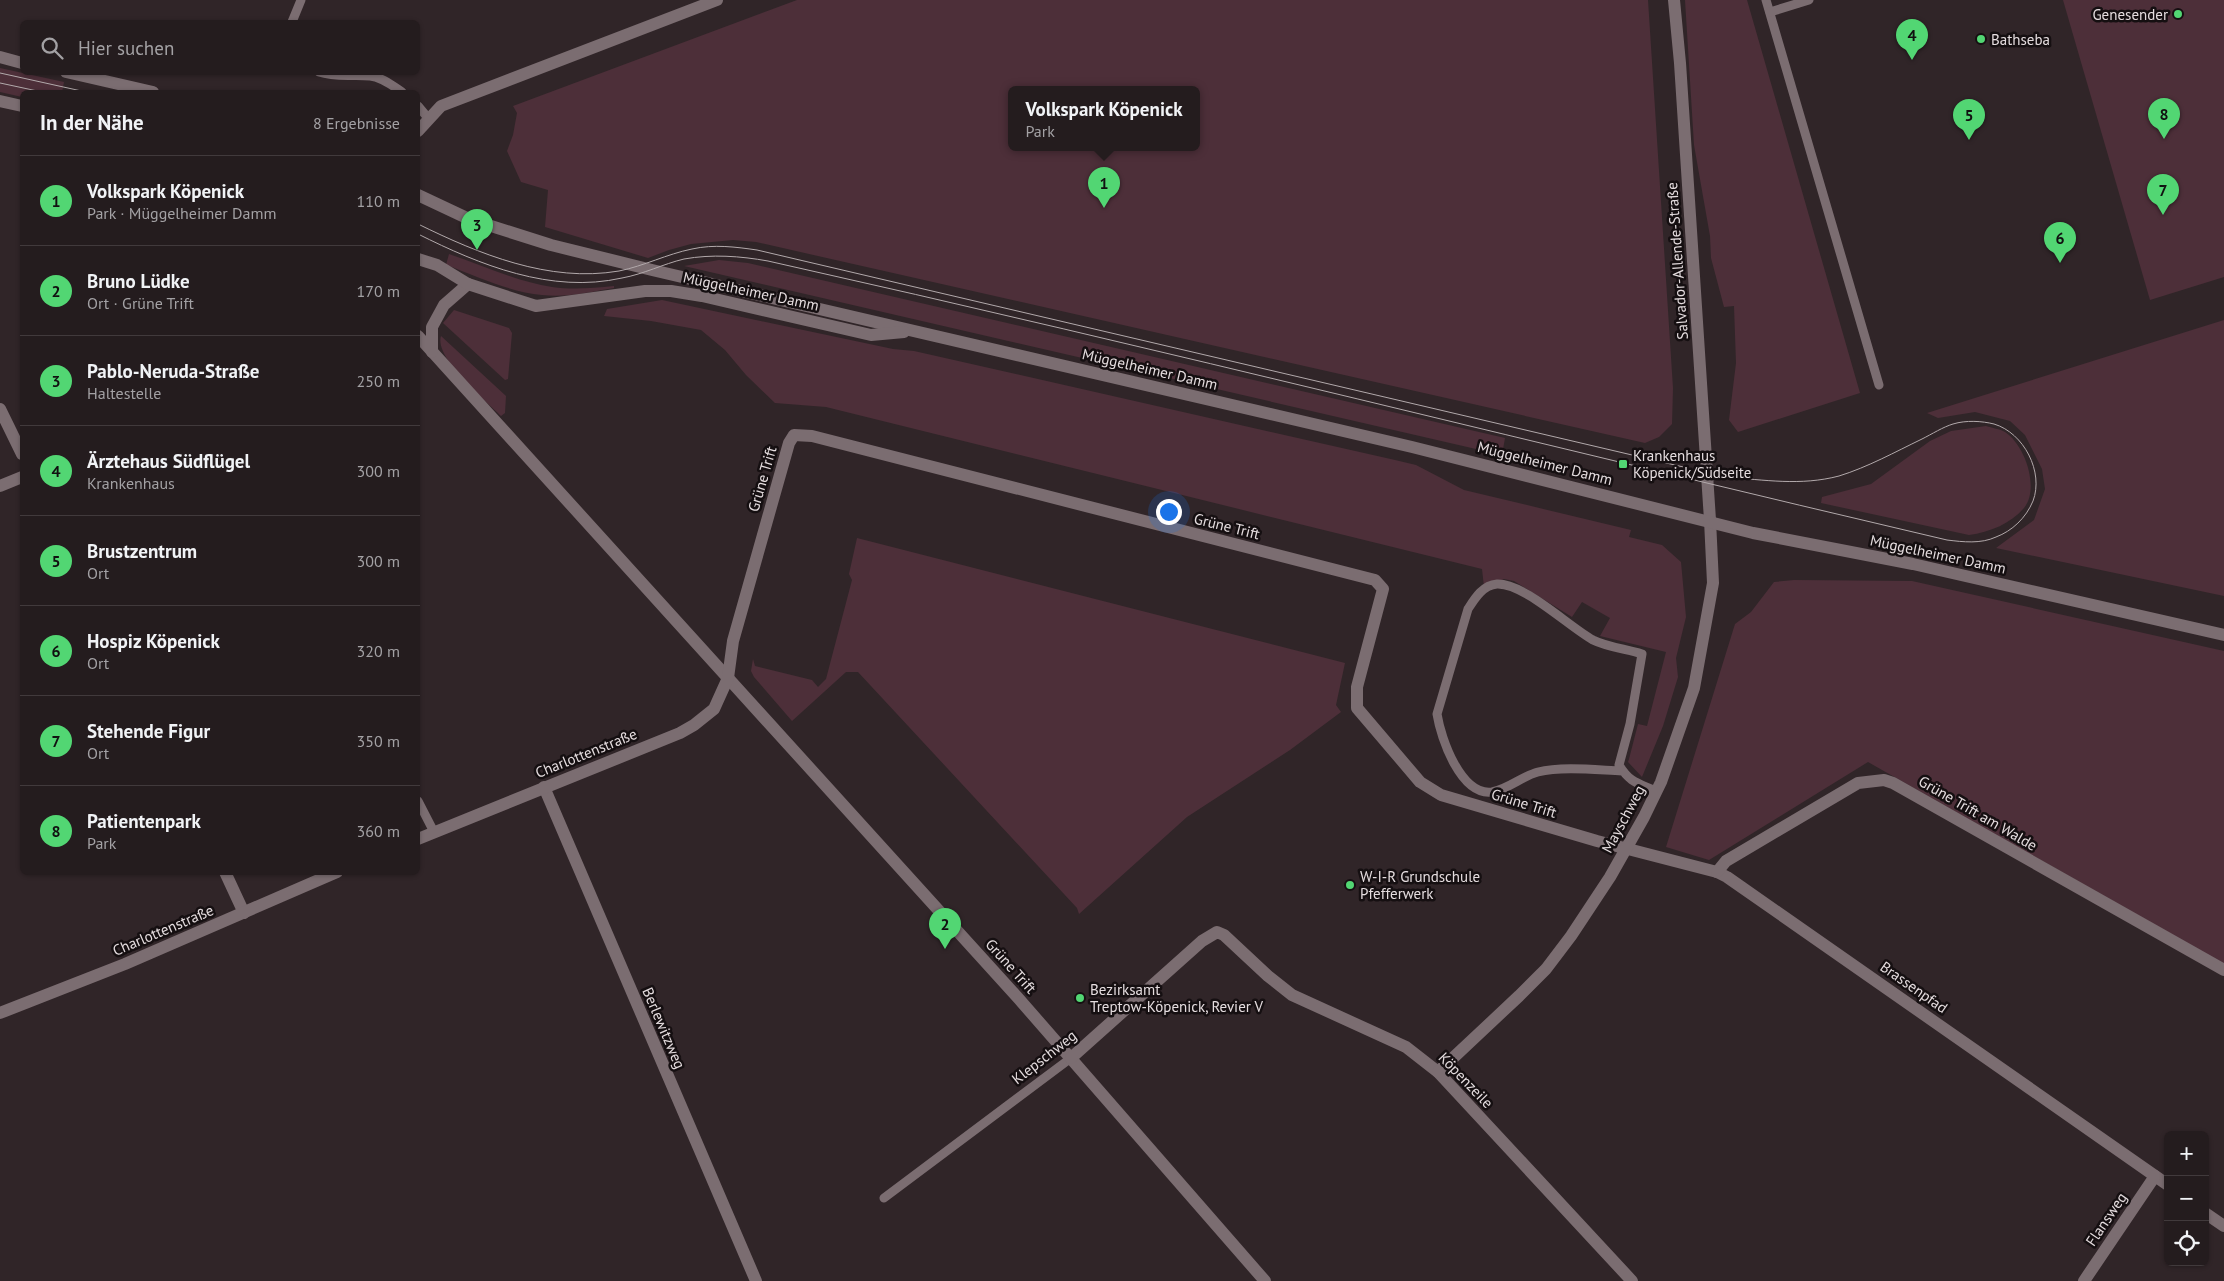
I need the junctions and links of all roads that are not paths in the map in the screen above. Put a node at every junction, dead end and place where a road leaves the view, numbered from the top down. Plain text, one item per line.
1 (301, 0) edge
2 (1674, 0) edge
3 (1766, 0) edge
4 (1809, 0) edge
5 (713, 1) edge
6 (1770, 12) junction
7 (293, 20) edge
8 (0, 57) edge
9 (20, 62) edge
10 (79, 75) edge
11 (326, 75) edge
12 (145, 90) edge
13 (400, 90) edge
14 (0, 101) edge
15 (20, 106) edge
16 (420, 108) edge
17 (428, 118) junction
18 (420, 128) edge
19 (420, 196) edge
20 (420, 260) edge
21 (468, 284) junction
22 (917, 331) junction
23 (420, 338) edge
24 (432, 352) junction
25 (1879, 385) dead end
26 (0, 409) edge
27 (20, 450) edge
28 (20, 478) edge
29 (0, 486) edge
30 (1710, 520) junction
31 (2224, 635) edge
32 (728, 678) junction
33 (1622, 771) junction
34 (544, 787) junction
35 (1656, 791) junction
36 (420, 805) edge
37 (434, 832) junction
38 (420, 838) edge
39 (1626, 849) junction
40 (1717, 872) junction
41 (226, 875) edge
42 (330, 875) edge
43 (244, 913) junction
44 (1217, 932) joint
45 (2224, 970) edge
46 (0, 1013) edge
47 (1071, 1058) junction
48 (1438, 1072) junction
49 (2155, 1176) junction
50 (2164, 1182) edge
51 (884, 1198) dead end
52 (2209, 1216) edge
53 (2224, 1226) edge
54 (756, 1281) edge
55 (1265, 1281) edge
56 (1632, 1281) edge
57 (2084, 1281) edge

1 - 7 lane
2 - 30 street, Salvador-Allende-Straße
3 - 6 lane
4 - 6 lane
5 - 17 street
6 - 25 lane
8 - 9 street
10 - 12 street
11 - 13 lane
14 - 15 street
16 - 17 lane
17 - 18 street
19 - 22 street, Müggelheimer Damm
20 - 21 street, Müggelheimer Damm
21 - 22 street, Müggelheimer Damm
21 - 24 street
22 - 30 street, Müggelheimer Damm
23 - 24 street, Grüne Trift
24 - 32 street, Grüne Trift
26 - 27 street
28 - 29 street
30 - 31 street, Müggelheimer Damm
30 - 35 street, Mayschweg
32 - 34 street, Charlottenstraße
32 - 39 street, Grüne Trift
32 - 47 street, Grüne Trift
33 - 33 lane
33 - 35 lane
34 - 37 street, Charlottenstraße
34 - 54 street, Berlewitzweg
35 - 39 street, Mayschweg
36 - 37 lane
37 - 38 street, Charlottenstraße
39 - 40 street, Brassenpfad
39 - 48 street, Mayschweg
40 - 45 street, Grüne Trift am Walde
40 - 49 street, Brassenpfad
41 - 43 street
42 - 43 street, Charlottenstraße
43 - 46 street, Charlottenstraße
44 - 47 street, Klepschweg
44 - 48 street, Köpenzeile
47 - 51 lane, Klepschweg
47 - 55 street, Grüne Trift
48 - 56 street, Köpenzeile
49 - 50 street, Brassenpfad
49 - 57 street, Flansweg
52 - 53 street

